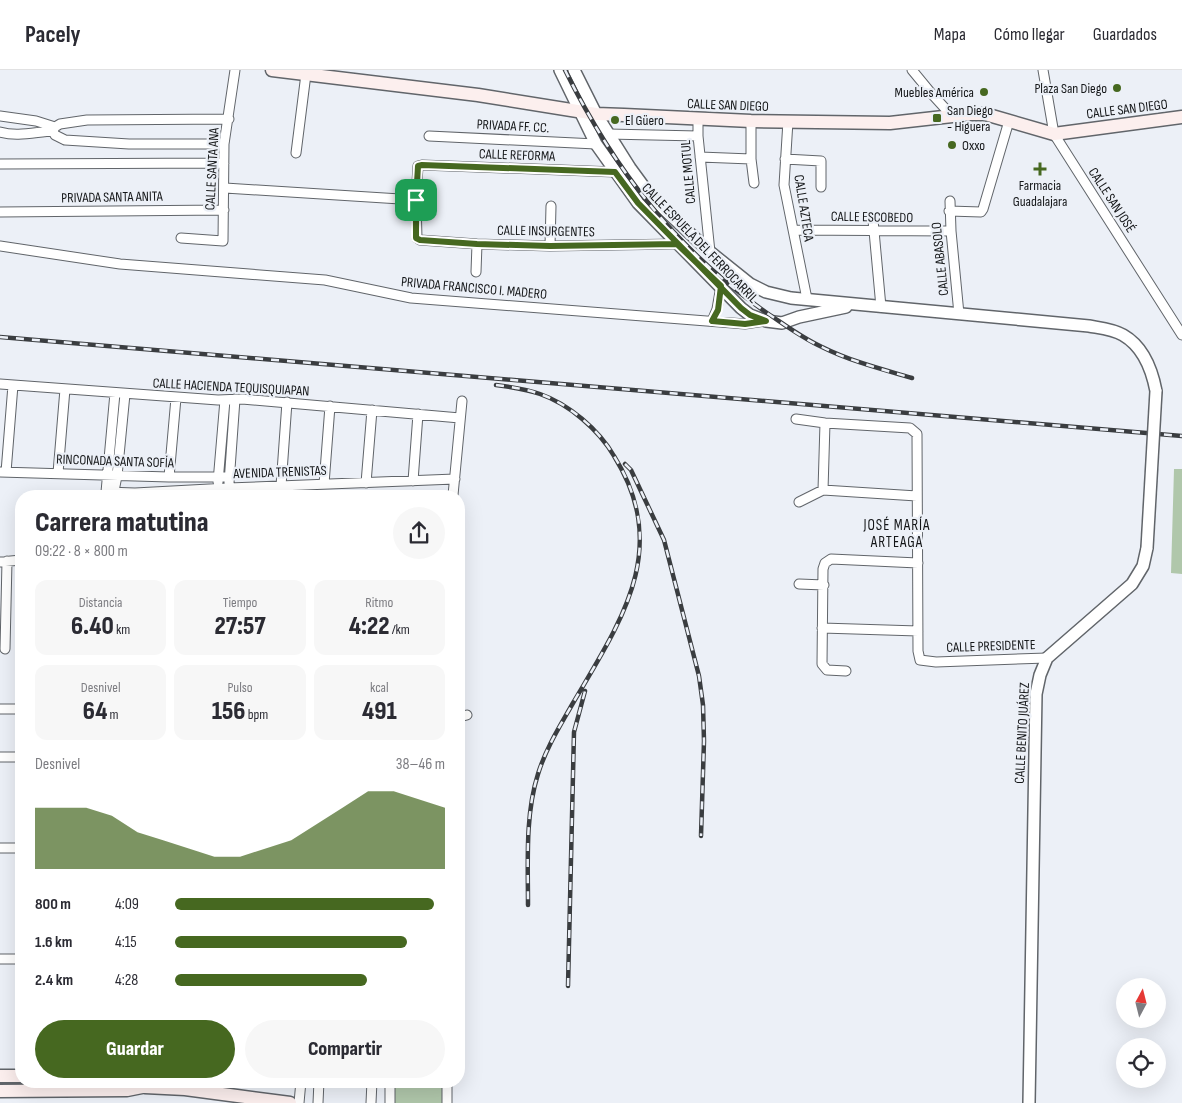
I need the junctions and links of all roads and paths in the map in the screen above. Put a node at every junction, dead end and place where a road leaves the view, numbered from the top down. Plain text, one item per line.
1 (235, 70) edge
2 (272, 70) edge
3 (560, 70) edge
4 (574, 70) edge
5 (912, 70) edge
6 (1043, 70) edge
7 (306, 74) junction
8 (579, 112) junction
9 (596, 114) junction
10 (0, 116) edge
11 (952, 116) junction
12 (1182, 117) edge
13 (229, 119) junction
14 (698, 119) junction
15 (751, 121) junction
16 (788, 121) junction
17 (1008, 121) junction
18 (54, 129) junction
19 (0, 132) edge
20 (608, 134) junction
21 (1054, 134) junction
22 (429, 136) dead end
23 (698, 136) junction
24 (224, 144) junction
25 (596, 144) junction
26 (296, 153) dead end
27 (700, 157) junction
28 (751, 159) junction
29 (785, 159) junction
30 (224, 163) junction
31 (0, 164) edge
32 (615, 172) junction
33 (754, 183) dead end
34 (821, 187) dead end
35 (224, 188) junction
36 (416, 200) junction
37 (550, 206) dead end
38 (224, 210) junction
39 (0, 212) edge
40 (873, 220) dead end
41 (793, 230) junction
42 (875, 231) junction
43 (951, 231) junction
44 (181, 238) dead end
45 (477, 244) junction
46 (677, 244) junction
47 (0, 246) edge
48 (550, 246) junction
49 (710, 252) junction
50 (476, 272) dead end
51 (721, 286) junction
52 (807, 300) junction
53 (856, 305) junction
54 (881, 307) junction
55 (959, 314) junction
56 (712, 321) junction
57 (766, 321) junction
58 (1089, 326) joint
59 (1182, 334) edge
60 (0, 384) edge
61 (12, 385) junction
62 (65, 389) junction
63 (115, 394) junction
64 (125, 394) junction
65 (176, 398) junction
66 (235, 399) junction
67 (225, 400) junction
68 (462, 401) dead end
69 (287, 402) junction
70 (330, 406) junction
71 (372, 410) junction
72 (418, 414) junction
73 (460, 418) junction
74 (796, 419) dead end
75 (825, 423) junction
76 (3, 472) edge
77 (58, 473) junction
78 (112, 476) junction
79 (169, 477) junction
80 (218, 477) junction
81 (229, 477) junction
82 (455, 479) junction
83 (413, 481) junction
84 (366, 483) junction
85 (324, 484) junction
86 (281, 486) junction
87 (217, 488) junction
88 (228, 488) junction
89 (110, 490) edge
90 (184, 490) edge
91 (241, 490) edge
92 (263, 490) edge
93 (454, 490) edge
94 (823, 490) junction
95 (917, 496) junction
96 (799, 502) dead end
97 (3, 562) edge
98 (918, 563) junction
99 (799, 584) dead end
100 (824, 585) junction
101 (822, 628) junction
102 (918, 631) junction
103 (5, 649) dead end
104 (1047, 658) junction
105 (846, 671) dead end
106 (0, 709) edge
107 (15, 709) edge
108 (0, 757) edge
109 (15, 757) edge
110 (0, 848) edge
111 (15, 848) edge
112 (0, 959) edge
113 (15, 959) edge
114 (0, 1076) edge
115 (15, 1076) edge
116 (61, 1088) edge
117 (124, 1088) edge
118 (138, 1088) edge
119 (211, 1088) edge
120 (301, 1088) edge
121 (319, 1088) edge
122 (372, 1088) edge
123 (390, 1088) edge
124 (447, 1088) edge
125 (0, 1091) edge
126 (290, 1103) edge
127 (299, 1103) edge
128 (318, 1103) edge
129 (371, 1103) edge
130 (390, 1103) edge
131 (447, 1103) edge
132 (1030, 1103) edge

1 - 13 street, CALLE SANTA ANA
2 - 7 main road, CALLE SAN DIEGO
3 - 8 street, CALLE ESPUELA DEL FERROCARRIL
4 - 9 street, CALLE ESPUELA DEL FERROCARRIL
5 - 11 street
6 - 21 street, CALLE SAN JOSÉ
7 - 8 main road, CALLE SAN DIEGO
7 - 26 street
8 - 9 main road, CALLE SAN DIEGO
8 - 25 street, CALLE ESPUELA DEL FERROCARRIL
9 - 14 main road, CALLE SAN DIEGO
9 - 20 street, CALLE ESPUELA DEL FERROCARRIL
10 - 18 street
11 - 16 main road, CALLE SAN DIEGO
11 - 17 main road, CALLE SAN DIEGO
12 - 21 main road, CALLE SAN DIEGO
13 - 18 street
13 - 24 street, CALLE SANTA ANA
14 - 15 main road, CALLE SAN DIEGO
14 - 23 street, CALLE MOTUL
15 - 16 main road, CALLE SAN DIEGO
15 - 28 street
16 - 29 street, CALLE AZTECA
17 - 21 main road, CALLE SAN DIEGO
17 - 43 street, CALLE ABASOLO
18 - 19 street
18 - 24 street
20 - 23 street
20 - 49 street, CALLE ESPUELA DEL FERROCARRIL
21 - 59 street, CALLE SAN JOSÉ
22 - 25 street, PRIVADA FF. CC.
23 - 27 street, CALLE MOTUL
24 - 30 street, CALLE SANTA ANA
25 - 32 street, CALLE ESPUELA DEL FERROCARRIL
27 - 28 street
27 - 49 street, CALLE MOTUL
28 - 33 street
29 - 34 street
29 - 41 street, CALLE AZTECA
30 - 31 street
30 - 35 street, CALLE SANTA ANA
32 - 36 street, CALLE REFORMA
32 - 46 street, CALLE ESPUELA DEL FERROCARRIL
35 - 36 street
35 - 38 street, CALLE SANTA ANA
36 - 45 street, CALLE INSURGENTES
37 - 48 street
38 - 39 street, PRIVADA SANTA ANITA
38 - 44 street, CALLE SANTA ANA
40 - 42 street
41 - 42 street, CALLE ESCOBEDO
41 - 52 street, CALLE AZTECA
42 - 43 street, CALLE ESCOBEDO
42 - 54 street
43 - 55 street, CALLE ABASOLO
45 - 48 street, CALLE INSURGENTES
45 - 50 street, PRIVADA FRANCISCO I. MADERO
46 - 48 street, CALLE INSURGENTES
46 - 51 street, CALLE ESPUELA DEL FERROCARRIL
47 - 56 street, PRIVADA FRANCISCO I. MADERO
49 - 52 street, CALLE ESPUELA DEL FERROCARRIL
51 - 56 street
51 - 57 street, CALLE ESPUELA DEL FERROCARRIL
52 - 53 street, CALLE ESPUELA DEL FERROCARRIL
53 - 54 street, CALLE ESPUELA DEL FERROCARRIL
53 - 57 street, CALLE ESPUELA DEL FERROCARRIL
54 - 55 street, CALLE ESPUELA DEL FERROCARRIL
55 - 58 street, CALLE ESPUELA DEL FERROCARRIL
56 - 57 street, PRIVADA FRANCISCO I. MADERO
58 - 104 street, CALLE BENITO JUÁREZ, bridge
60 - 61 street, CALLE HACIENDA TEQUISQUIAPAN
61 - 62 street, CALLE HACIENDA TEQUISQUIAPAN
61 - 76 street
62 - 63 street, CALLE HACIENDA TEQUISQUIAPAN
62 - 77 street
63 - 64 street, CALLE HACIENDA TEQUISQUIAPAN
63 - 78 street
64 - 65 street, CALLE HACIENDA TEQUISQUIAPAN
64 - 78 street
65 - 67 street, CALLE HACIENDA TEQUISQUIAPAN
65 - 79 street
66 - 67 street, CALLE HACIENDA TEQUISQUIAPAN
66 - 69 street, CALLE HACIENDA TEQUISQUIAPAN
66 - 81 street
67 - 80 street
68 - 73 street
69 - 70 street, CALLE HACIENDA TEQUISQUIAPAN
69 - 86 street
70 - 71 street, CALLE HACIENDA TEQUISQUIAPAN
70 - 85 street
71 - 72 street, CALLE HACIENDA TEQUISQUIAPAN
71 - 84 street
72 - 73 street, CALLE HACIENDA TEQUISQUIAPAN
72 - 83 street
73 - 82 street
74 - 75 street
75 - 94 street
75 - 95 street
76 - 77 street, RINCONADA SANTA SOFÍA
77 - 78 street, RINCONADA SANTA SOFÍA
78 - 79 street, RINCONADA SANTA SOFÍA
78 - 89 street
79 - 80 street, RINCONADA SANTA SOFÍA
80 - 81 street, RINCONADA SANTA SOFÍA
80 - 87 street
81 - 88 street
82 - 83 street, AVENIDA TRENISTAS
82 - 93 street
83 - 84 street, AVENIDA TRENISTAS
84 - 85 street, AVENIDA TRENISTAS
85 - 86 street, AVENIDA TRENISTAS
86 - 92 street, AVENIDA TRENISTAS
87 - 88 street, AVENIDA TRENISTAS
87 - 90 street, AVENIDA TRENISTAS
88 - 91 street, AVENIDA TRENISTAS
94 - 95 street
94 - 96 street
95 - 98 street
97 - 103 street
98 - 100 street
98 - 102 street
99 - 100 street
100 - 101 street
101 - 102 street
101 - 105 street
102 - 104 street, CALLE PRESIDENTE
104 - 132 street, CALLE BENITO JUÁREZ
106 - 107 street
108 - 109 street
110 - 111 street
112 - 113 street
114 - 115 main road
116 - 125 main road
117 - 118 main road
119 - 126 main road
120 - 127 street
121 - 128 street
122 - 129 street
123 - 130 street
124 - 131 street

